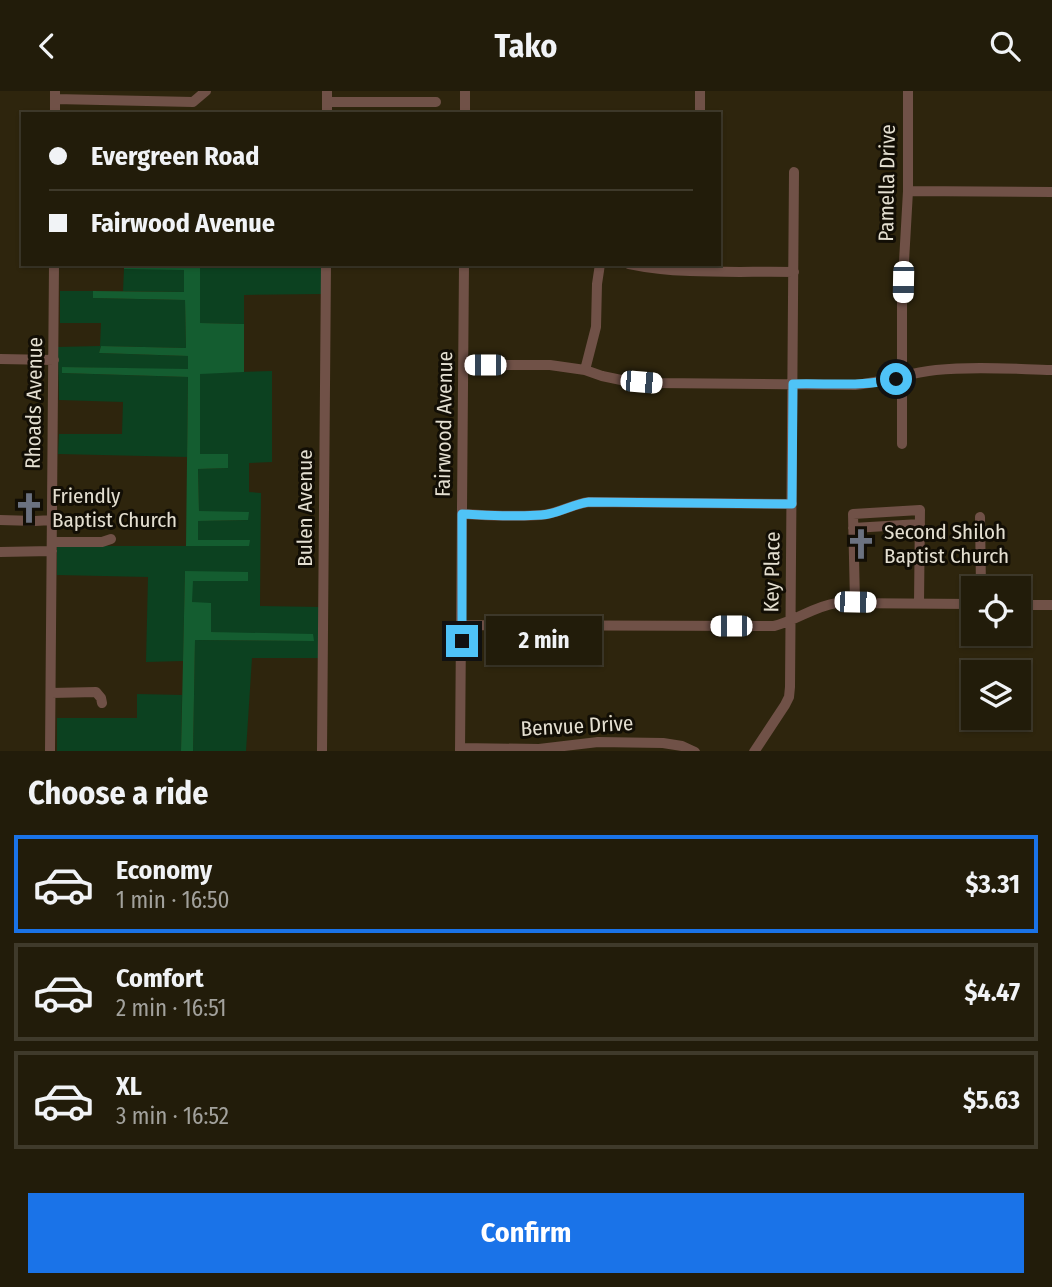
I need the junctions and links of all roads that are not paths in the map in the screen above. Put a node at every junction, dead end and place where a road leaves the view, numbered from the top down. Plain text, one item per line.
1 (206, 91) edge
2 (465, 91) edge
3 (700, 91) edge
4 (908, 91) edge
5 (55, 95) edge
6 (327, 96) edge
7 (436, 102) dead end
8 (465, 112) edge
9 (700, 112) edge
10 (794, 172) dead end
11 (908, 191) junction
12 (1052, 192) edge
13 (54, 266) edge
14 (326, 266) edge
15 (464, 266) edge
16 (600, 266) edge
17 (640, 266) edge
18 (794, 272) junction
19 (0, 359) edge
20 (54, 360) junction
21 (464, 365) junction
22 (585, 370) junction
23 (1052, 370) edge
24 (902, 377) junction
25 (793, 384) junction
26 (902, 444) dead end
27 (792, 504) junction
28 (462, 514) junction
29 (980, 517) dead end
30 (0, 520) edge
31 (52, 520) junction
32 (111, 539) dead end
33 (52, 547) junction
34 (0, 552) edge
35 (981, 576) edge
36 (855, 602) junction
37 (919, 603) junction
38 (961, 604) edge
39 (1031, 604) edge
40 (1052, 605) edge
41 (791, 620) junction
42 (462, 625) junction
43 (51, 693) junction
44 (102, 702) dead end
45 (642, 747) edge
46 (460, 750) edge
47 (50, 751) edge
48 (322, 751) edge
49 (695, 751) edge
50 (754, 751) edge

1 - 5 street
2 - 8 street
3 - 9 street
4 - 11 street, Pamella Drive
6 - 7 street
10 - 18 street, Key Place
11 - 12 street
11 - 24 street, Pamella Drive
13 - 20 street, Rhoads Avenue
14 - 48 street, Bulen Avenue
15 - 21 street, Fairwood Avenue
16 - 22 street
17 - 18 street
18 - 25 street, Key Place
19 - 20 street
20 - 31 street, Rhoads Avenue
21 - 22 street
21 - 28 street, Fairwood Avenue
22 - 25 street
23 - 24 street
24 - 25 street
24 - 26 street, Pamella Drive
25 - 27 street, Key Place
27 - 28 street
27 - 41 street, Key Place
28 - 42 street, Fairwood Avenue
29 - 35 street
30 - 31 street
31 - 33 street, Rhoads Avenue
32 - 33 street
33 - 34 street
33 - 43 street, Rhoads Avenue
36 - 37 street
36 - 37 street
36 - 41 street
37 - 38 street
39 - 40 street
41 - 42 street
41 - 50 street, Key Place
42 - 46 street, Fairwood Avenue
43 - 44 street
43 - 47 street, Rhoads Avenue
45 - 46 street, Benvue Drive
45 - 49 street, Benvue Drive

